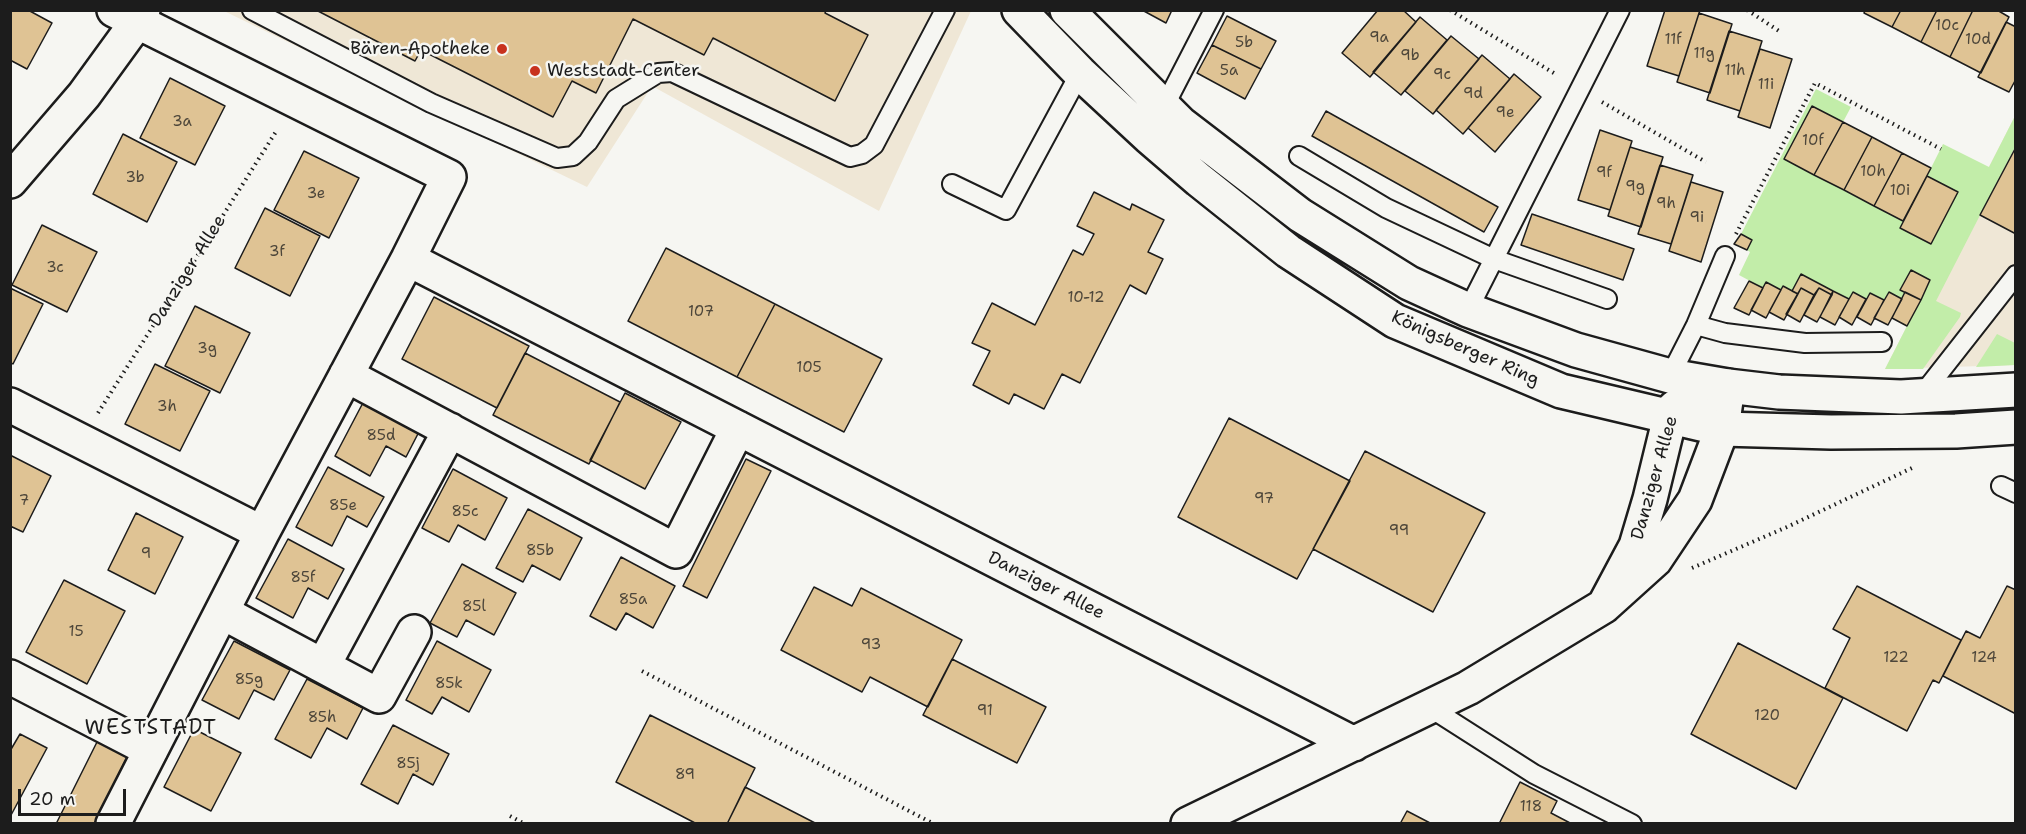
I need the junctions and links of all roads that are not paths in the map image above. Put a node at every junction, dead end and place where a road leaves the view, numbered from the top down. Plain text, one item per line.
1 (252, 10) edge
2 (945, 10) edge
3 (1019, 10) edge
4 (1067, 10) edge
5 (1214, 10) edge
6 (1620, 10) edge
7 (131, 14) edge
8 (1080, 73) junction
9 (1164, 107) junction
10 (1299, 156) dead end
11 (16, 167) edge
12 (952, 184) dead end
13 (1725, 256) road end
14 (408, 259) junction
15 (1494, 259) junction
16 (2016, 275) edge
17 (1607, 299) dead end
18 (1467, 310) junction
19 (1696, 325) junction
20 (1882, 342) dead end
21 (346, 375) junction
22 (1670, 376) junction
23 (1728, 386) junction
24 (2016, 390) edge
25 (1921, 396) junction
26 (10, 405) edge
27 (1670, 417) junction
28 (2016, 427) edge
29 (738, 428) junction
30 (1722, 429) junction
31 (450, 430) junction
32 (262, 533) junction
33 (1604, 606) junction
34 (222, 612) junction
35 (414, 632) dead end
36 (323, 666) junction
37 (10, 677) edge
38 (1429, 707) junction
39 (1354, 744) junction
40 (151, 750) junction
41 (1221, 816) edge
42 (113, 824) edge
43 (1188, 824) edge
44 (1632, 824) edge

1 - 2 lane
3 - 8 street, Königsberger Ring
4 - 9 street, Königsberger Ring
5 - 9 lane
6 - 15 lane, Königsberger Ring
7 - 11 street
7 - 14 street
8 - 12 lane
8 - 27 street, Königsberger Ring
9 - 18 street, Königsberger Ring
10 - 15 lane
13 - 19 lane
14 - 21 street
14 - 29 street, Danziger Allee
15 - 17 lane
15 - 18 lane, Königsberger Ring
16 - 25 lane
18 - 22 street, Königsberger Ring
19 - 20 lane
19 - 22 lane
21 - 31 street
21 - 32 street
22 - 23 street, Königsberger Ring
23 - 25 street, Königsberger Ring
23 - 27 street, Danziger Allee
23 - 30 street, Danziger Allee
24 - 25 street, Königsberger Ring
26 - 32 street
27 - 30 street, Königsberger Ring
27 - 33 street, Danziger Allee
28 - 30 street, Königsberger Ring
29 - 31 street
29 - 39 street, Danziger Allee
30 - 33 street, Danziger Allee
31 - 36 street
32 - 34 street
33 - 38 street, Danziger Allee
34 - 36 street
34 - 40 street
35 - 36 street
37 - 40 street
38 - 39 street, Danziger Allee
38 - 44 lane
39 - 41 street, Danziger Allee
40 - 42 street
41 - 43 street, Danziger Allee

